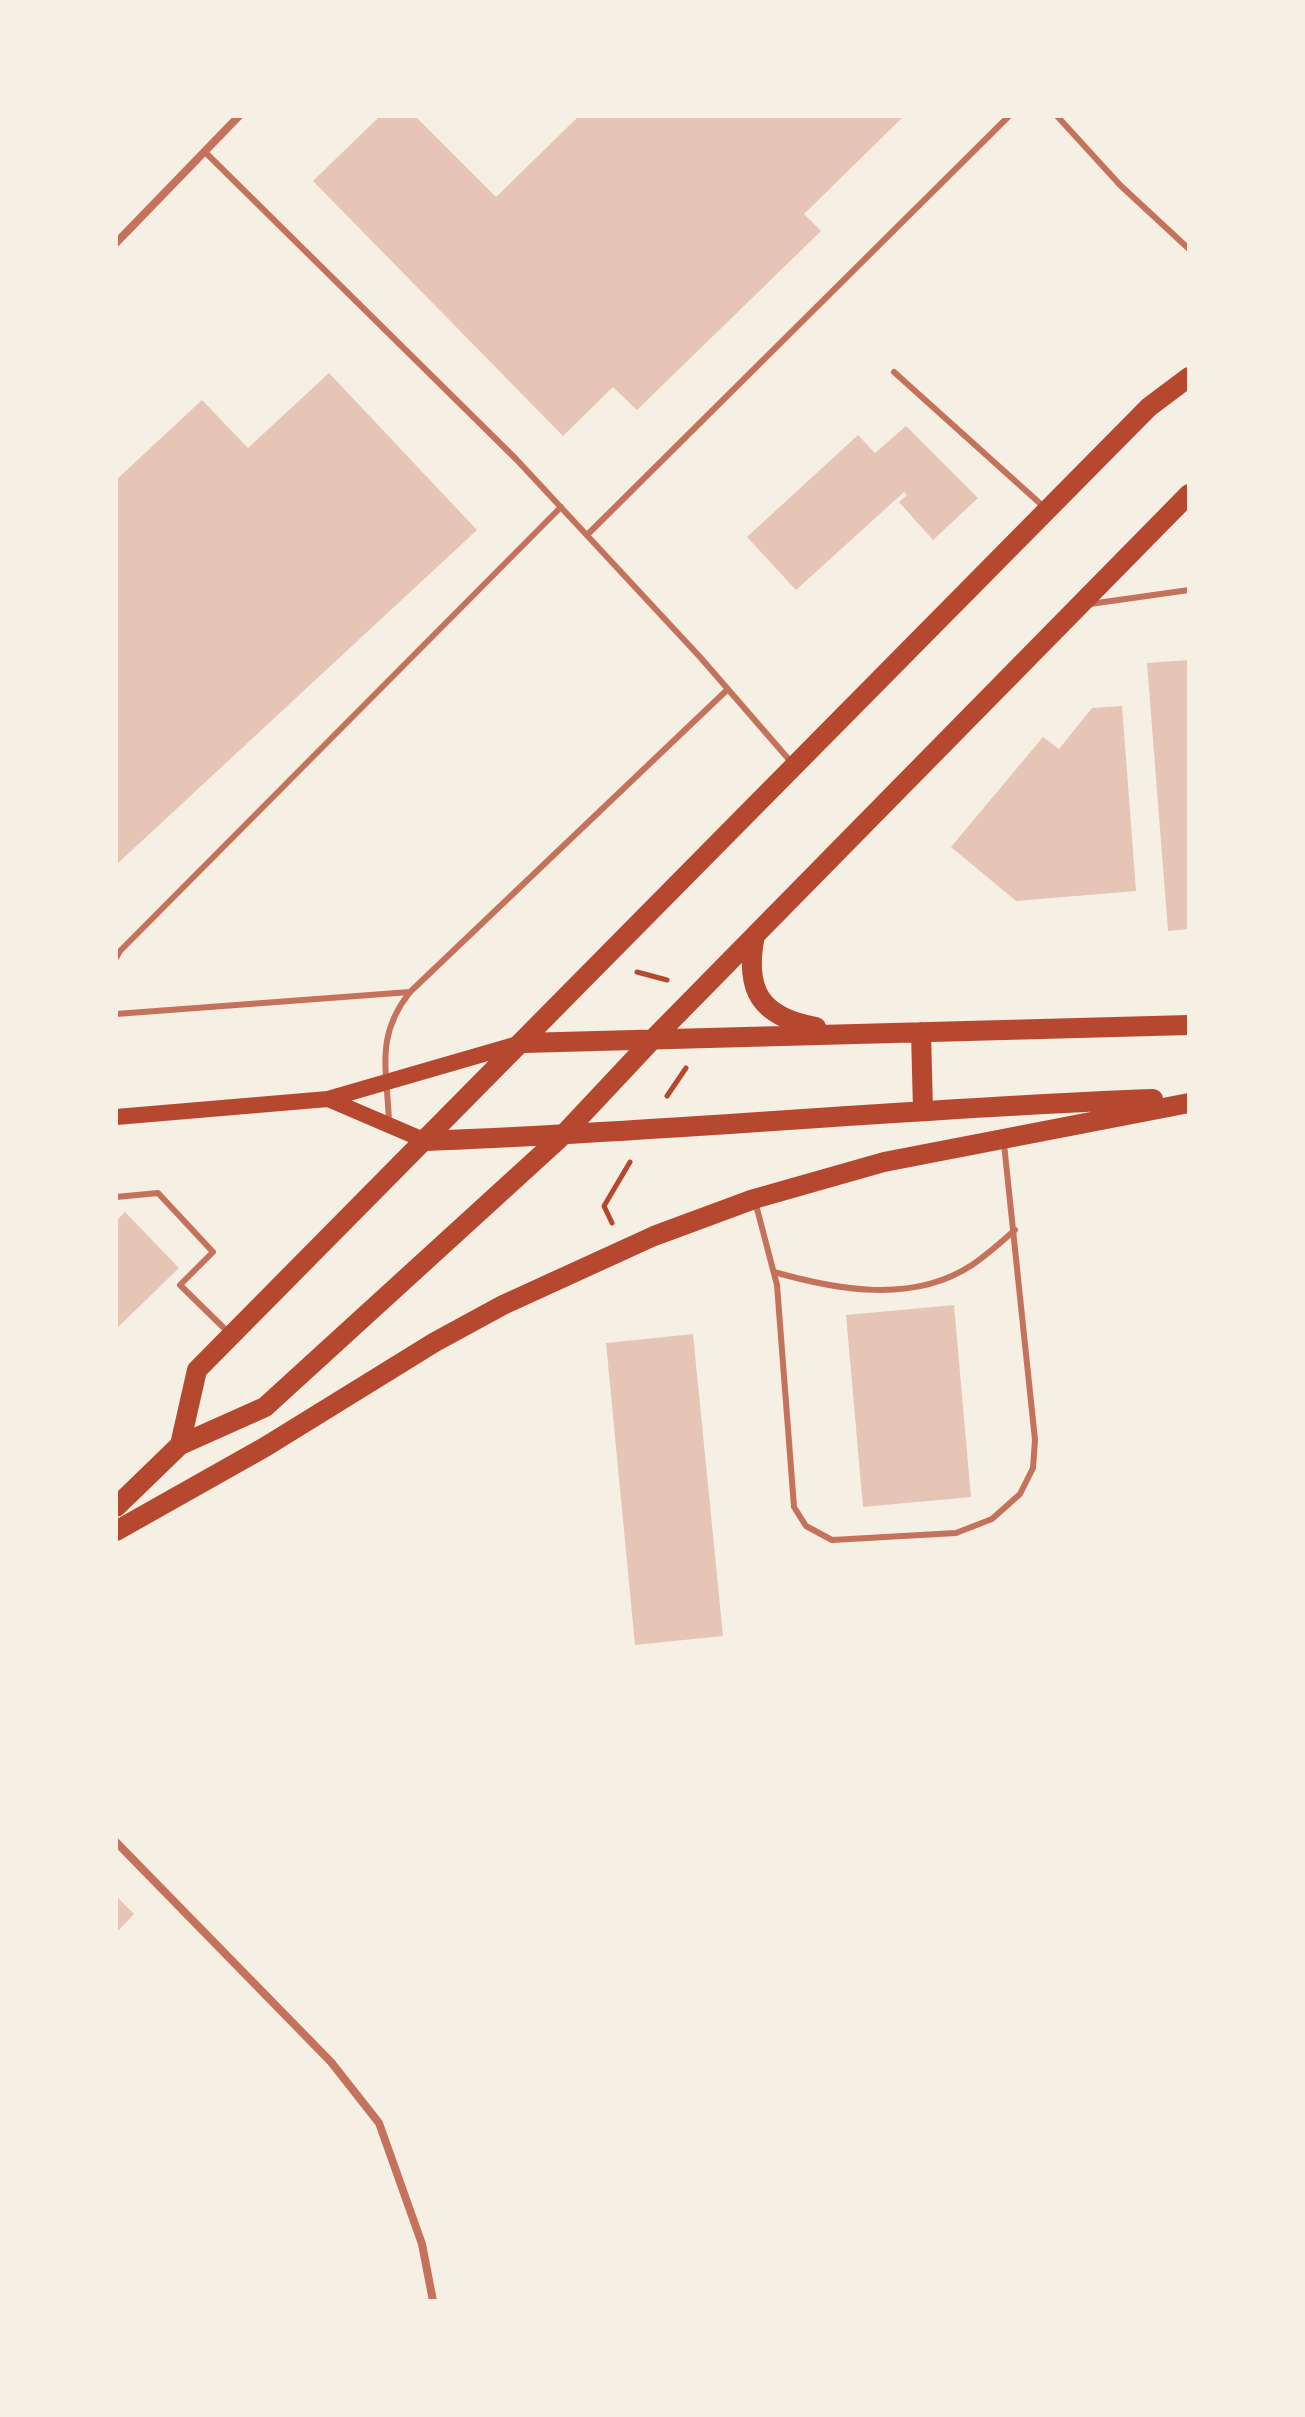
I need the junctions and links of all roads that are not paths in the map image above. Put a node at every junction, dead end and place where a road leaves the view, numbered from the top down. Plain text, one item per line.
1 (239, 116) edge
2 (1009, 116) edge
3 (1057, 116) edge
4 (205, 152) junction
5 (116, 243) edge
6 (1189, 249) edge
7 (894, 372) dead end
8 (1189, 377) edge
9 (1189, 494) edge
10 (561, 507) junction
11 (1047, 510) junction
12 (587, 535) junction
13 (1189, 590) edge
14 (1080, 605) junction
15 (728, 689) junction
16 (795, 766) junction
17 (755, 935) junction
18 (116, 958) edge
19 (410, 992) junction
20 (116, 1014) edge
21 (1189, 1025) edge
22 (921, 1032) junction
23 (852, 1034) junction
24 (654, 1038) junction
25 (523, 1043) junction
26 (387, 1082) junction
27 (328, 1099) junction
28 (1189, 1100) edge
29 (923, 1110) junction
30 (116, 1117) edge
31 (389, 1125) junction
32 (562, 1136) junction
33 (1003, 1137) junction
34 (426, 1141) junction
35 (116, 1197) edge
36 (754, 1199) junction
37 (1015, 1230) junction
38 (773, 1272) junction
39 (232, 1335) junction
40 (180, 1445) junction
41 (116, 1507) edge
42 (116, 1531) edge
43 (116, 1842) edge
44 (433, 2301) edge

1 - 4 street
2 - 12 lane
3 - 6 lane
4 - 5 street
4 - 10 lane
7 - 11 lane
8 - 11 main road
9 - 14 main road
10 - 12 lane
10 - 18 lane
11 - 16 main road
12 - 15 lane
13 - 14 lane
14 - 17 main road
15 - 16 lane
15 - 19 lane
16 - 25 main road
17 - 23 main road
17 - 24 main road
19 - 20 lane
19 - 26 lane
21 - 22 main road
22 - 23 main road
22 - 29 main road
23 - 24 main road
24 - 25 main road
24 - 32 main road
25 - 26 main road
25 - 34 main road
26 - 27 main road
26 - 31 lane
27 - 30 main road
27 - 31 main road
28 - 29 main road
28 - 33 main road
29 - 32 main road
31 - 34 main road
32 - 34 main road
32 - 40 main road
33 - 36 main road
33 - 37 lane
34 - 39 main road
35 - 39 lane
36 - 38 lane
36 - 42 main road
37 - 38 lane
37 - 38 lane
39 - 40 main road
40 - 41 main road
43 - 44 street

